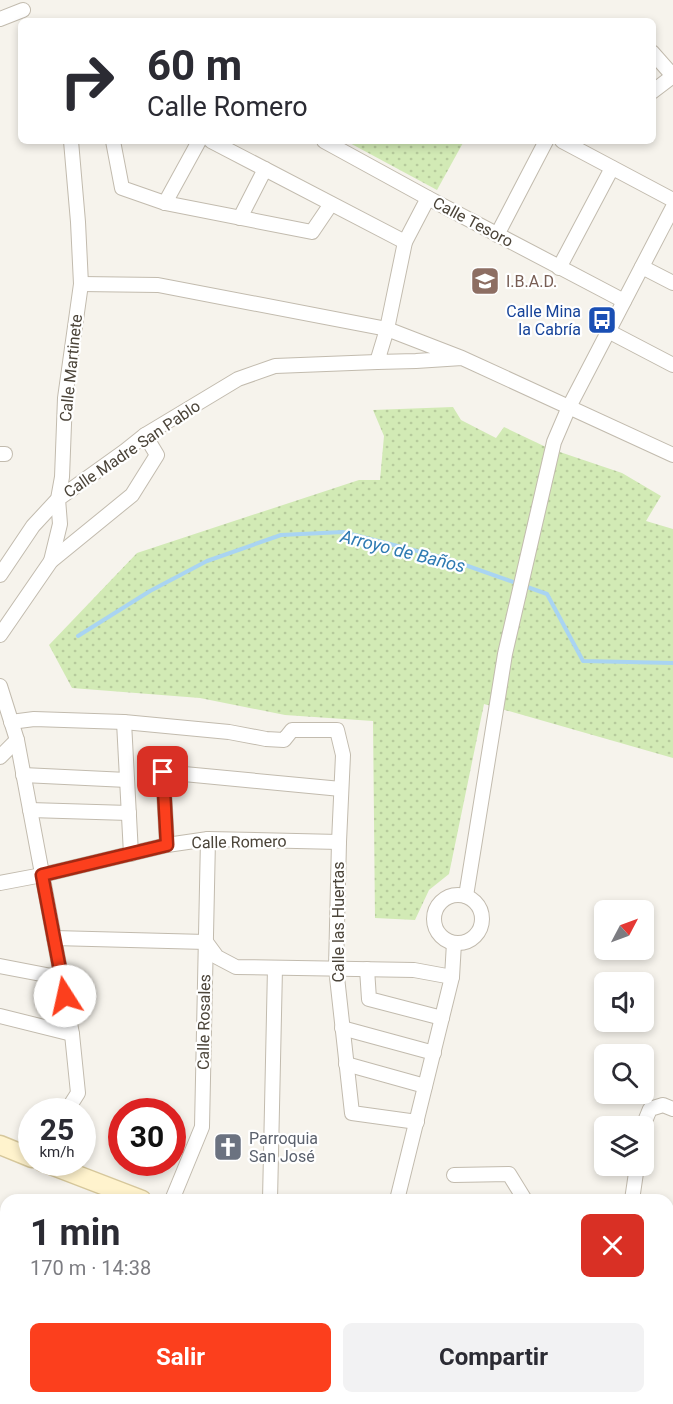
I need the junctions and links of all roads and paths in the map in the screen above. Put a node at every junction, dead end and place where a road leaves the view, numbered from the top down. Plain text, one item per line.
1 (23, 10) edge
2 (0, 19) edge
3 (656, 57) edge
4 (673, 76) edge
5 (656, 89) edge
6 (71, 144) edge
7 (114, 144) edge
8 (197, 144) edge
9 (329, 144) edge
10 (544, 144) edge
11 (568, 144) edge
12 (235, 147) edge
13 (612, 168) junction
14 (265, 169) junction
15 (428, 198) junction
16 (673, 200) edge
17 (165, 203) junction
18 (331, 204) junction
19 (673, 207) edge
20 (240, 218) junction
21 (497, 235) junction
22 (405, 242) junction
23 (642, 267) junction
24 (560, 268) junction
25 (673, 283) edge
26 (81, 284) junction
27 (624, 302) junction
28 (387, 329) junction
29 (608, 332) junction
30 (462, 358) junction
31 (377, 362) junction
32 (673, 365) edge
33 (569, 407) junction
34 (145, 435) junction
35 (673, 455) edge
36 (58, 499) junction
37 (51, 561) junction
38 (0, 575) edge
39 (0, 635) edge
40 (0, 686) edge
41 (7, 719) edge
42 (124, 722) junction
43 (17, 740) junction
44 (0, 757) edge
45 (23, 775) junction
46 (127, 780) junction
47 (341, 789) junction
48 (30, 810) junction
49 (129, 813) junction
50 (208, 839) junction
51 (339, 842) junction
52 (167, 845) junction
53 (131, 854) junction
54 (42, 875) junction
55 (0, 883) edge
56 (466, 896) junction
57 (54, 938) junction
58 (206, 942) junction
59 (454, 943) junction
60 (0, 966) edge
61 (275, 968) junction
62 (336, 968) junction
63 (367, 969) junction
64 (62, 978) junction
65 (452, 978) junction
66 (0, 1016) edge
67 (442, 1018) junction
68 (342, 1028) junction
69 (72, 1034) junction
70 (434, 1053) junction
71 (346, 1064) junction
72 (425, 1086) junction
73 (75, 1098) edge
74 (673, 1109) edge
75 (648, 1116) edge
76 (417, 1122) junction
77 (0, 1146) edge
78 (18, 1153) edge
79 (454, 1175) dead end
80 (79, 1176) edge
81 (636, 1176) edge
82 (126, 1194) edge
83 (174, 1194) edge
84 (270, 1194) edge
85 (399, 1194) edge
86 (521, 1194) edge
87 (633, 1194) edge

1 - 2 street
3 - 4 street
4 - 5 street
6 - 26 street, Calle Martinete
7 - 17 street
8 - 17 street
9 - 15 street, Calle Tesoro
10 - 21 street
11 - 13 street
12 - 14 street
13 - 16 street
13 - 24 street
14 - 18 street
14 - 20 street
15 - 21 street, Calle Tesoro
15 - 22 street
17 - 20 street
18 - 20 street
18 - 22 street
19 - 23 street
21 - 24 street, Calle Tesoro
22 - 28 street
23 - 25 street
23 - 27 street
24 - 27 street, Calle Tesoro
26 - 28 street
26 - 36 street, Calle Martinete
27 - 29 street
28 - 30 street
28 - 31 street
29 - 32 street
29 - 33 street
30 - 31 street, Calle Madre San Pablo
30 - 33 street
31 - 34 street, Calle Madre San Pablo
33 - 35 street
33 - 56 street
34 - 36 street, Calle Madre San Pablo
34 - 37 street
36 - 37 street, Calle Martinete
36 - 38 street
37 - 39 street
40 - 41 street
41 - 42 street
41 - 43 street
42 - 46 street
42 - 47 street, Calle las Huertas
43 - 44 street
43 - 45 street
45 - 46 street
45 - 48 street
46 - 49 street
47 - 51 street, Calle las Huertas
47 - 52 street
48 - 49 street
48 - 54 street
49 - 53 street
50 - 51 street, Calle Romero
50 - 52 street, Calle Romero
50 - 58 street, Calle Rosales
51 - 62 street, Calle las Huertas
52 - 53 street, Calle Romero
53 - 54 street, Calle Romero
54 - 55 street, Calle Romero
54 - 57 street
56 - 59 street
56 - 59 street
57 - 58 street
57 - 64 street
58 - 61 street
58 - 83 street, Calle Rosales
59 - 65 street
60 - 64 street
61 - 62 street
61 - 84 street
62 - 63 street
62 - 68 street, Calle las Huertas
63 - 65 street
63 - 67 street
64 - 69 street
65 - 67 street
66 - 69 street
67 - 70 street
68 - 70 street
68 - 71 street, Calle las Huertas
69 - 73 street
70 - 72 street
71 - 72 street
71 - 76 street, Calle las Huertas
72 - 76 street
74 - 75 street
76 - 85 street
77 - 78 street
79 - 86 street
80 - 82 street
81 - 87 street

